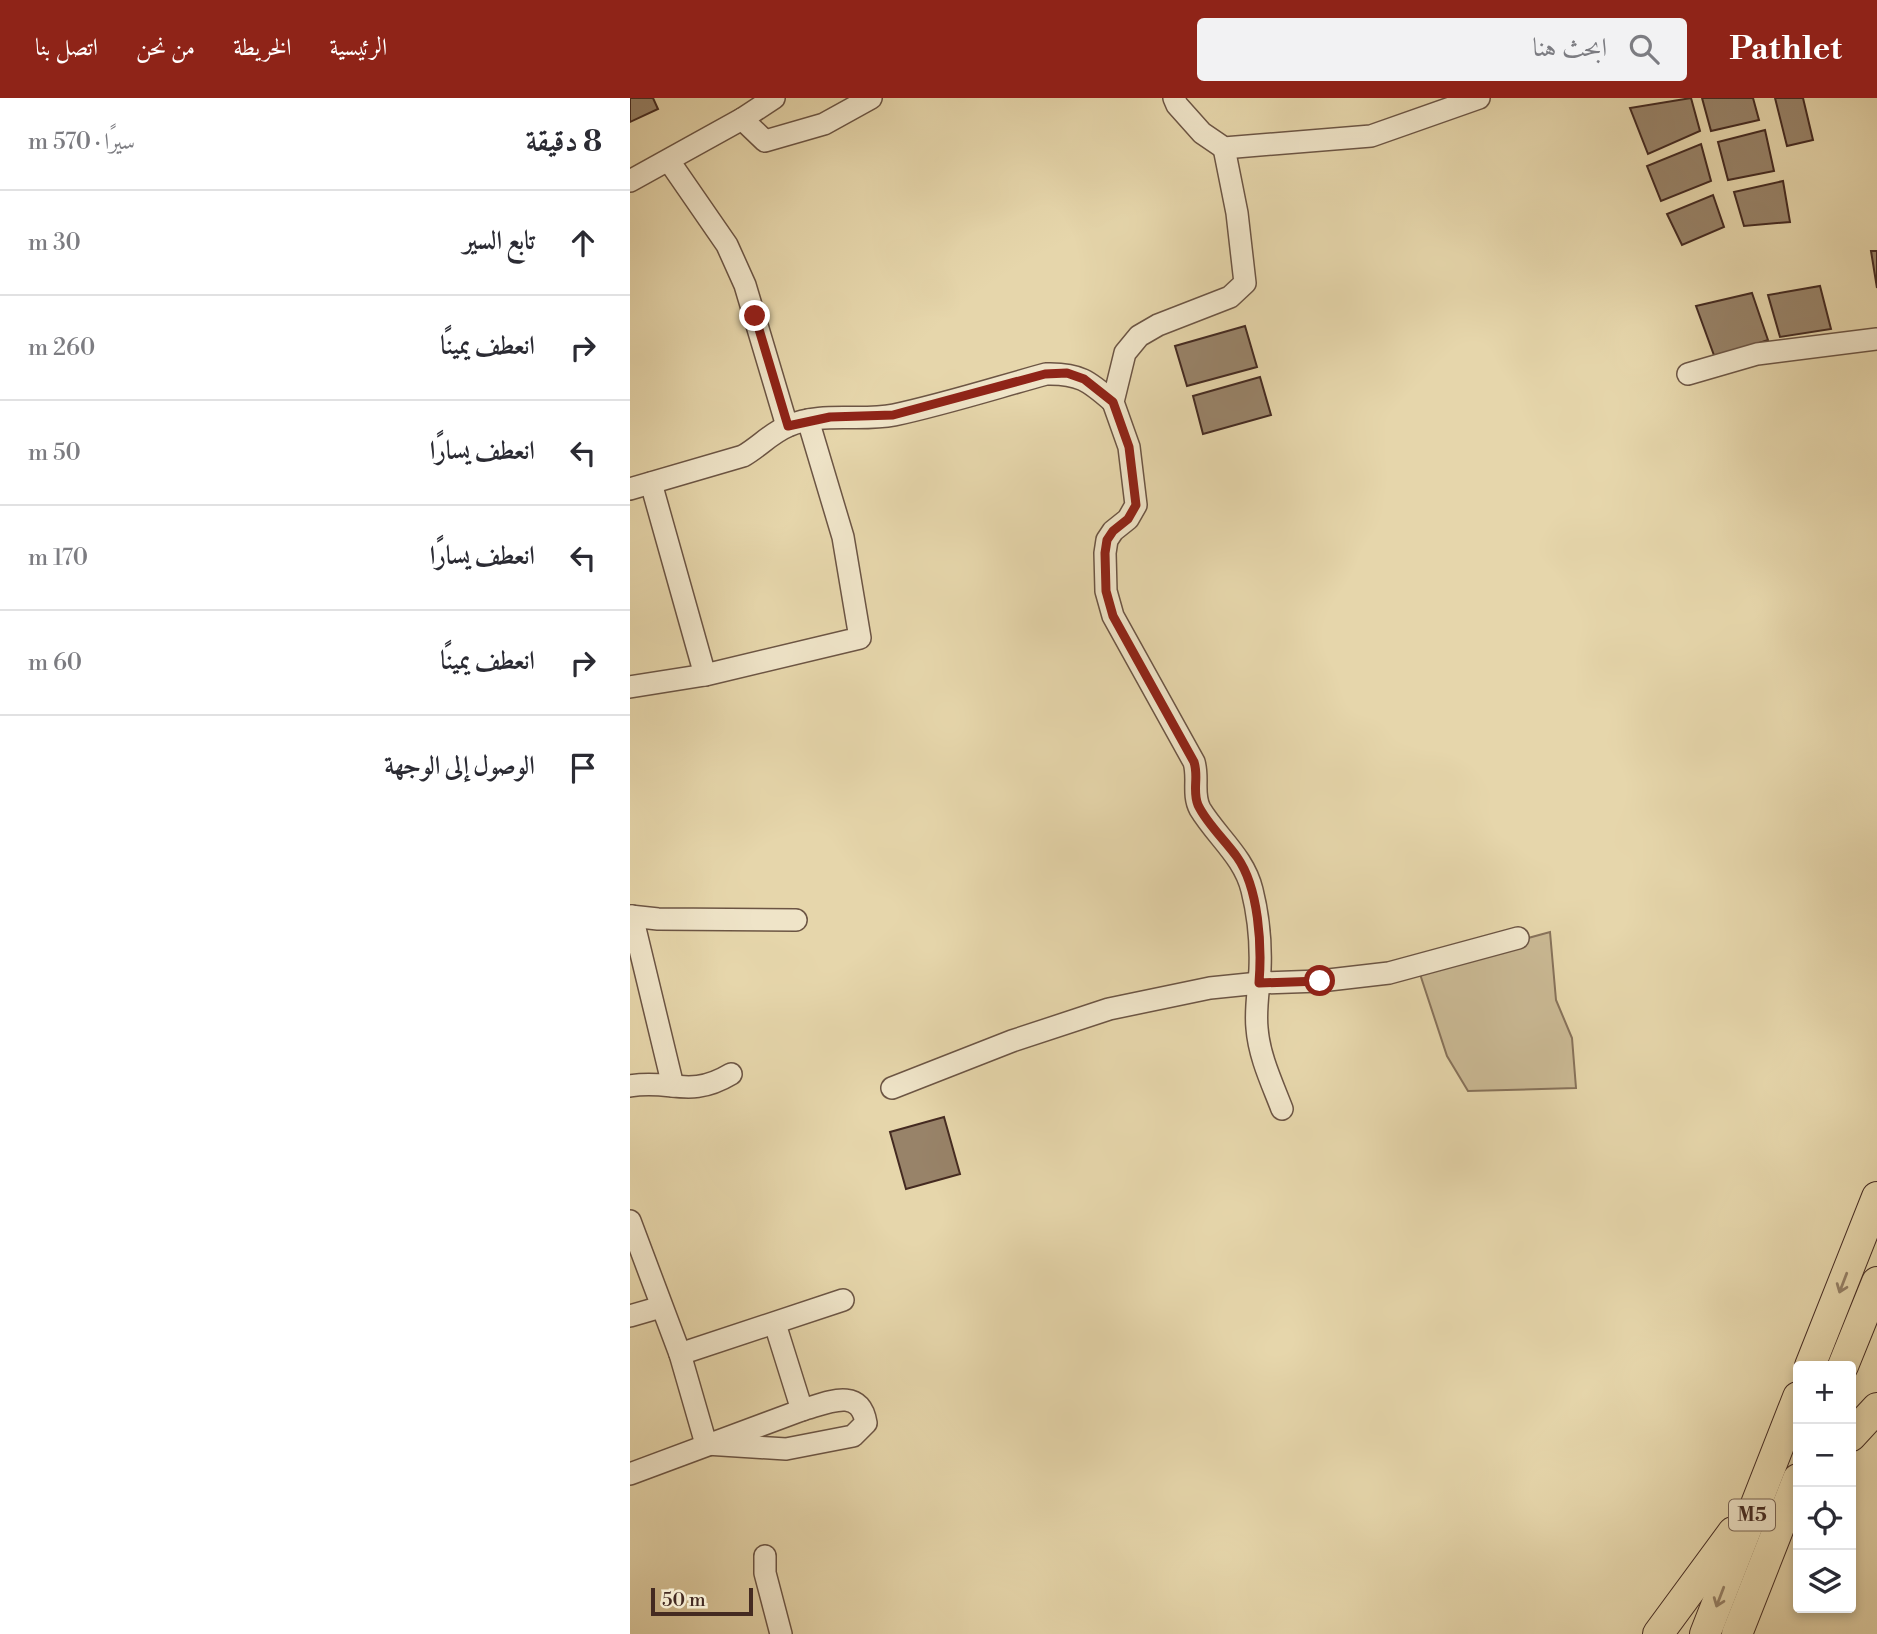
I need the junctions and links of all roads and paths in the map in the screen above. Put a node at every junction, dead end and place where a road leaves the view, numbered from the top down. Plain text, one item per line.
1 (774, 98) edge
2 (871, 98) edge
3 (1174, 98) edge
4 (1479, 98) edge
5 (742, 119) junction
6 (1224, 148) junction
7 (668, 161) junction
8 (630, 181) edge
9 (1877, 339) edge
10 (1688, 374) dead end
11 (1113, 402) junction
12 (808, 420) junction
13 (788, 426) junction
14 (651, 483) junction
15 (630, 489) edge
16 (705, 675) junction
17 (630, 687) edge
18 (631, 916) edge
19 (796, 920) dead end
20 (1518, 938) dead end
21 (1259, 983) junction
22 (731, 1074) dead end
23 (630, 1086) edge
24 (673, 1086) junction
25 (892, 1088) dead end
26 (1282, 1109) dead end
27 (1877, 1197) edge
28 (630, 1221) edge
29 (1877, 1282) edge
30 (843, 1300) dead end
31 (662, 1307) junction
32 (630, 1316) edge
33 (775, 1324) junction
34 (680, 1354) junction
35 (1812, 1361) edge
36 (1845, 1361) edge
37 (1877, 1408) edge
38 (802, 1410) junction
39 (1793, 1410) edge
40 (1856, 1431) edge
41 (706, 1444) junction
42 (630, 1474) edge
43 (1764, 1484) junction
44 (1796, 1487) edge
45 (1791, 1508) edge
46 (765, 1556) dead end
47 (781, 1634) edge
48 (1658, 1634) edge
49 (1705, 1634) edge
50 (1737, 1634) edge

1 - 5 street
2 - 5 street
3 - 6 street
4 - 6 street
5 - 7 street
6 - 11 street
7 - 8 street
7 - 13 street
9 - 10 street
11 - 12 street
11 - 21 street
12 - 13 street
12 - 16 street
13 - 14 street
14 - 15 street
14 - 16 street
16 - 17 street
18 - 19 street
18 - 24 street
20 - 21 street
21 - 25 street
21 - 26 street
22 - 24 street
23 - 24 street
27 -> 35 highway
28 - 31 street
29 - 36 highway
30 - 33 street
31 - 32 street
31 - 34 street
33 - 34 street
33 - 38 street
34 - 41 street
37 - 40 highway
38 - 41 street
38 - 41 street
39 - 43 highway, M5
41 - 42 street
43 - 48 highway
43 -> 49 highway, M5
44 - 45 highway, M5
45 - 50 highway, M5
46 - 47 street

